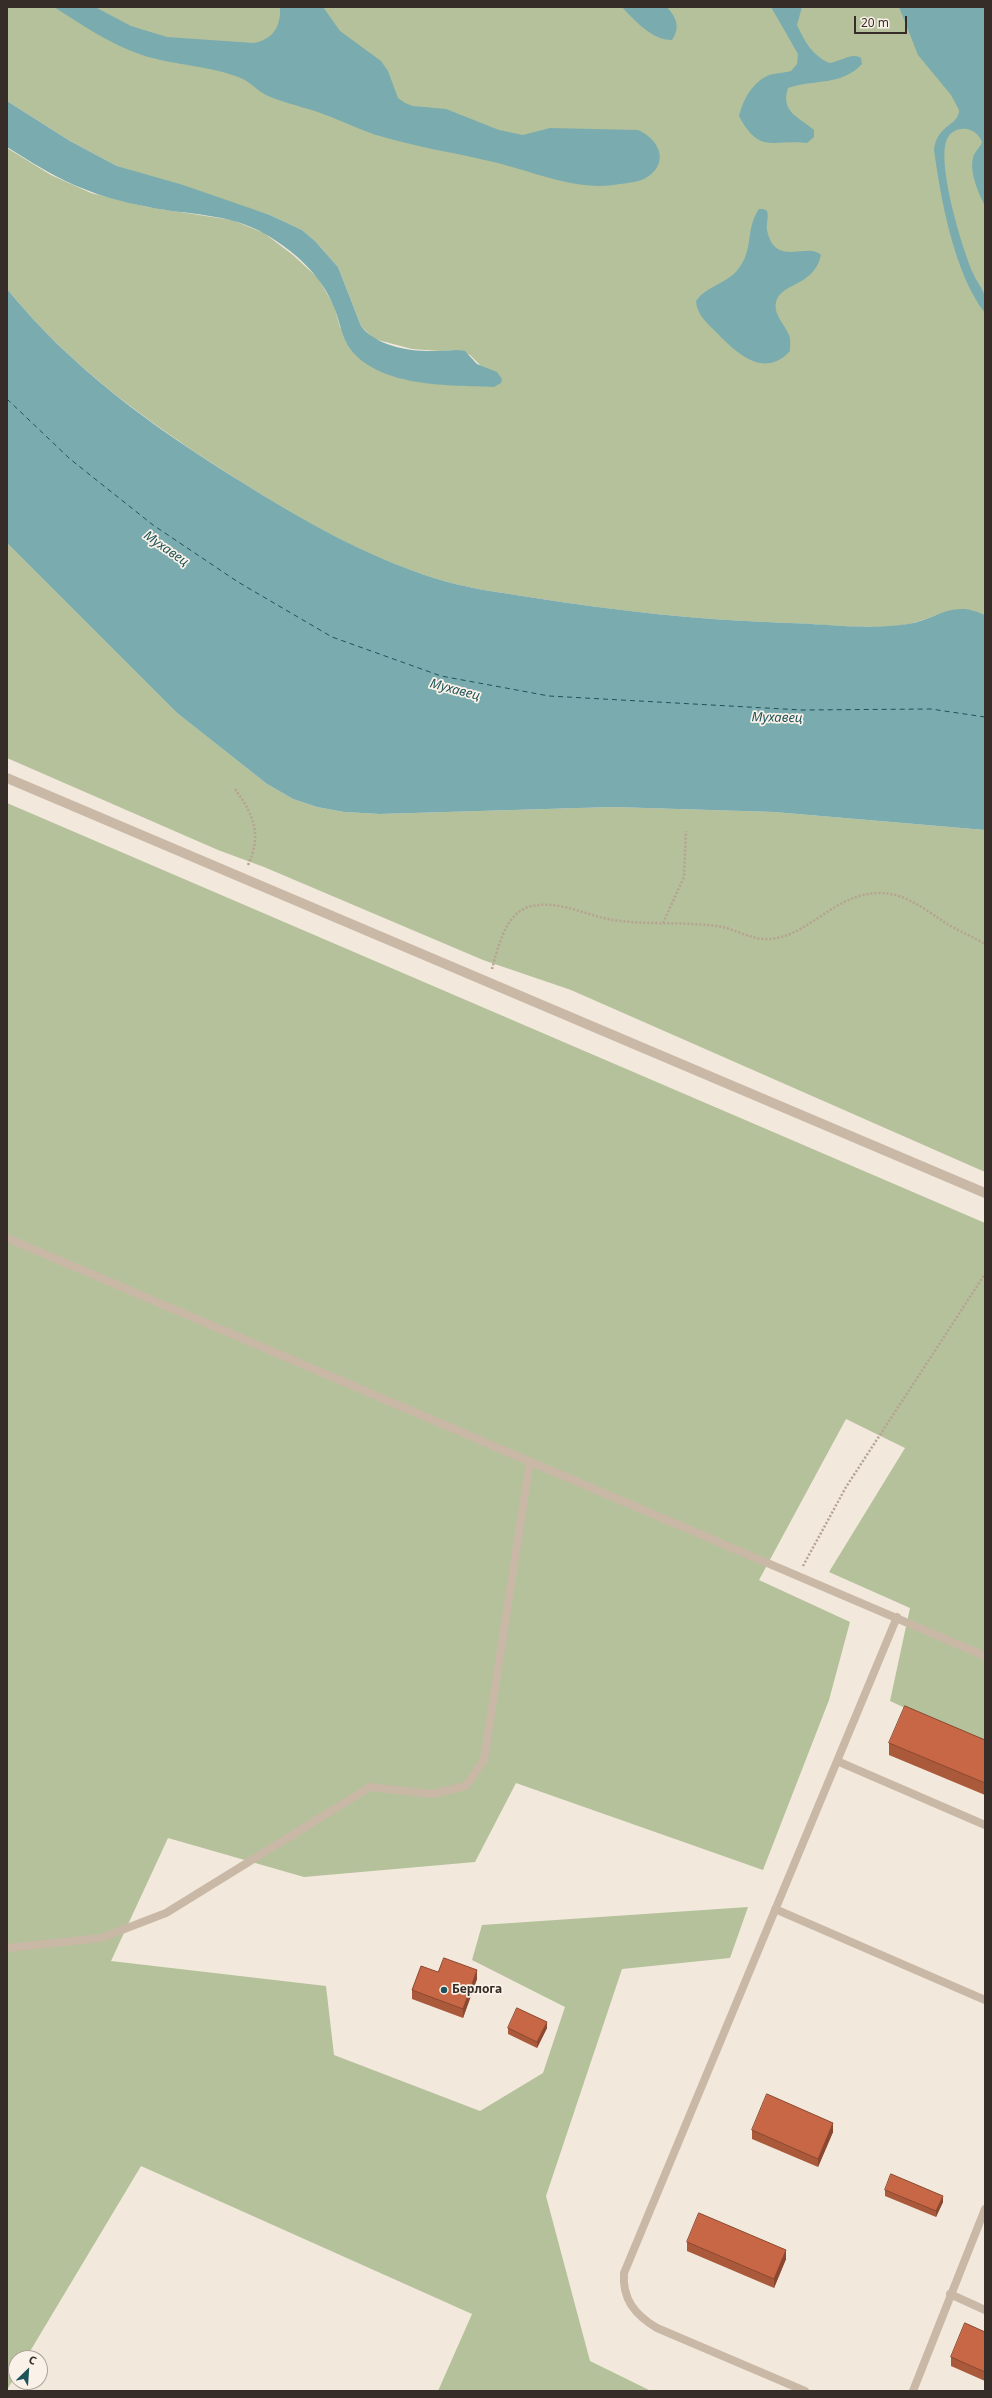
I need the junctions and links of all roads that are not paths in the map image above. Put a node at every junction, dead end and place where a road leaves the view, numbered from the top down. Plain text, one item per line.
1 (7, 778) edge
2 (985, 1193) edge
3 (7, 1238) edge
4 (530, 1461) junction
5 (897, 1617) junction
6 (985, 1656) edge
7 (837, 1761) junction
8 (985, 1825) edge
9 (775, 1909) junction
10 (7, 1948) edge
11 (985, 2000) edge
12 (985, 2209) edge
13 (950, 2294) junction
14 (985, 2310) edge
15 (805, 2391) edge
16 (913, 2391) edge

1 - 2 street
3 - 4 lane
4 - 5 lane
4 - 10 lane
5 - 6 lane
5 - 7 lane
7 - 8 lane
7 - 9 lane
9 - 11 lane
9 - 15 lane
12 - 13 lane
13 - 14 lane
13 - 16 lane

